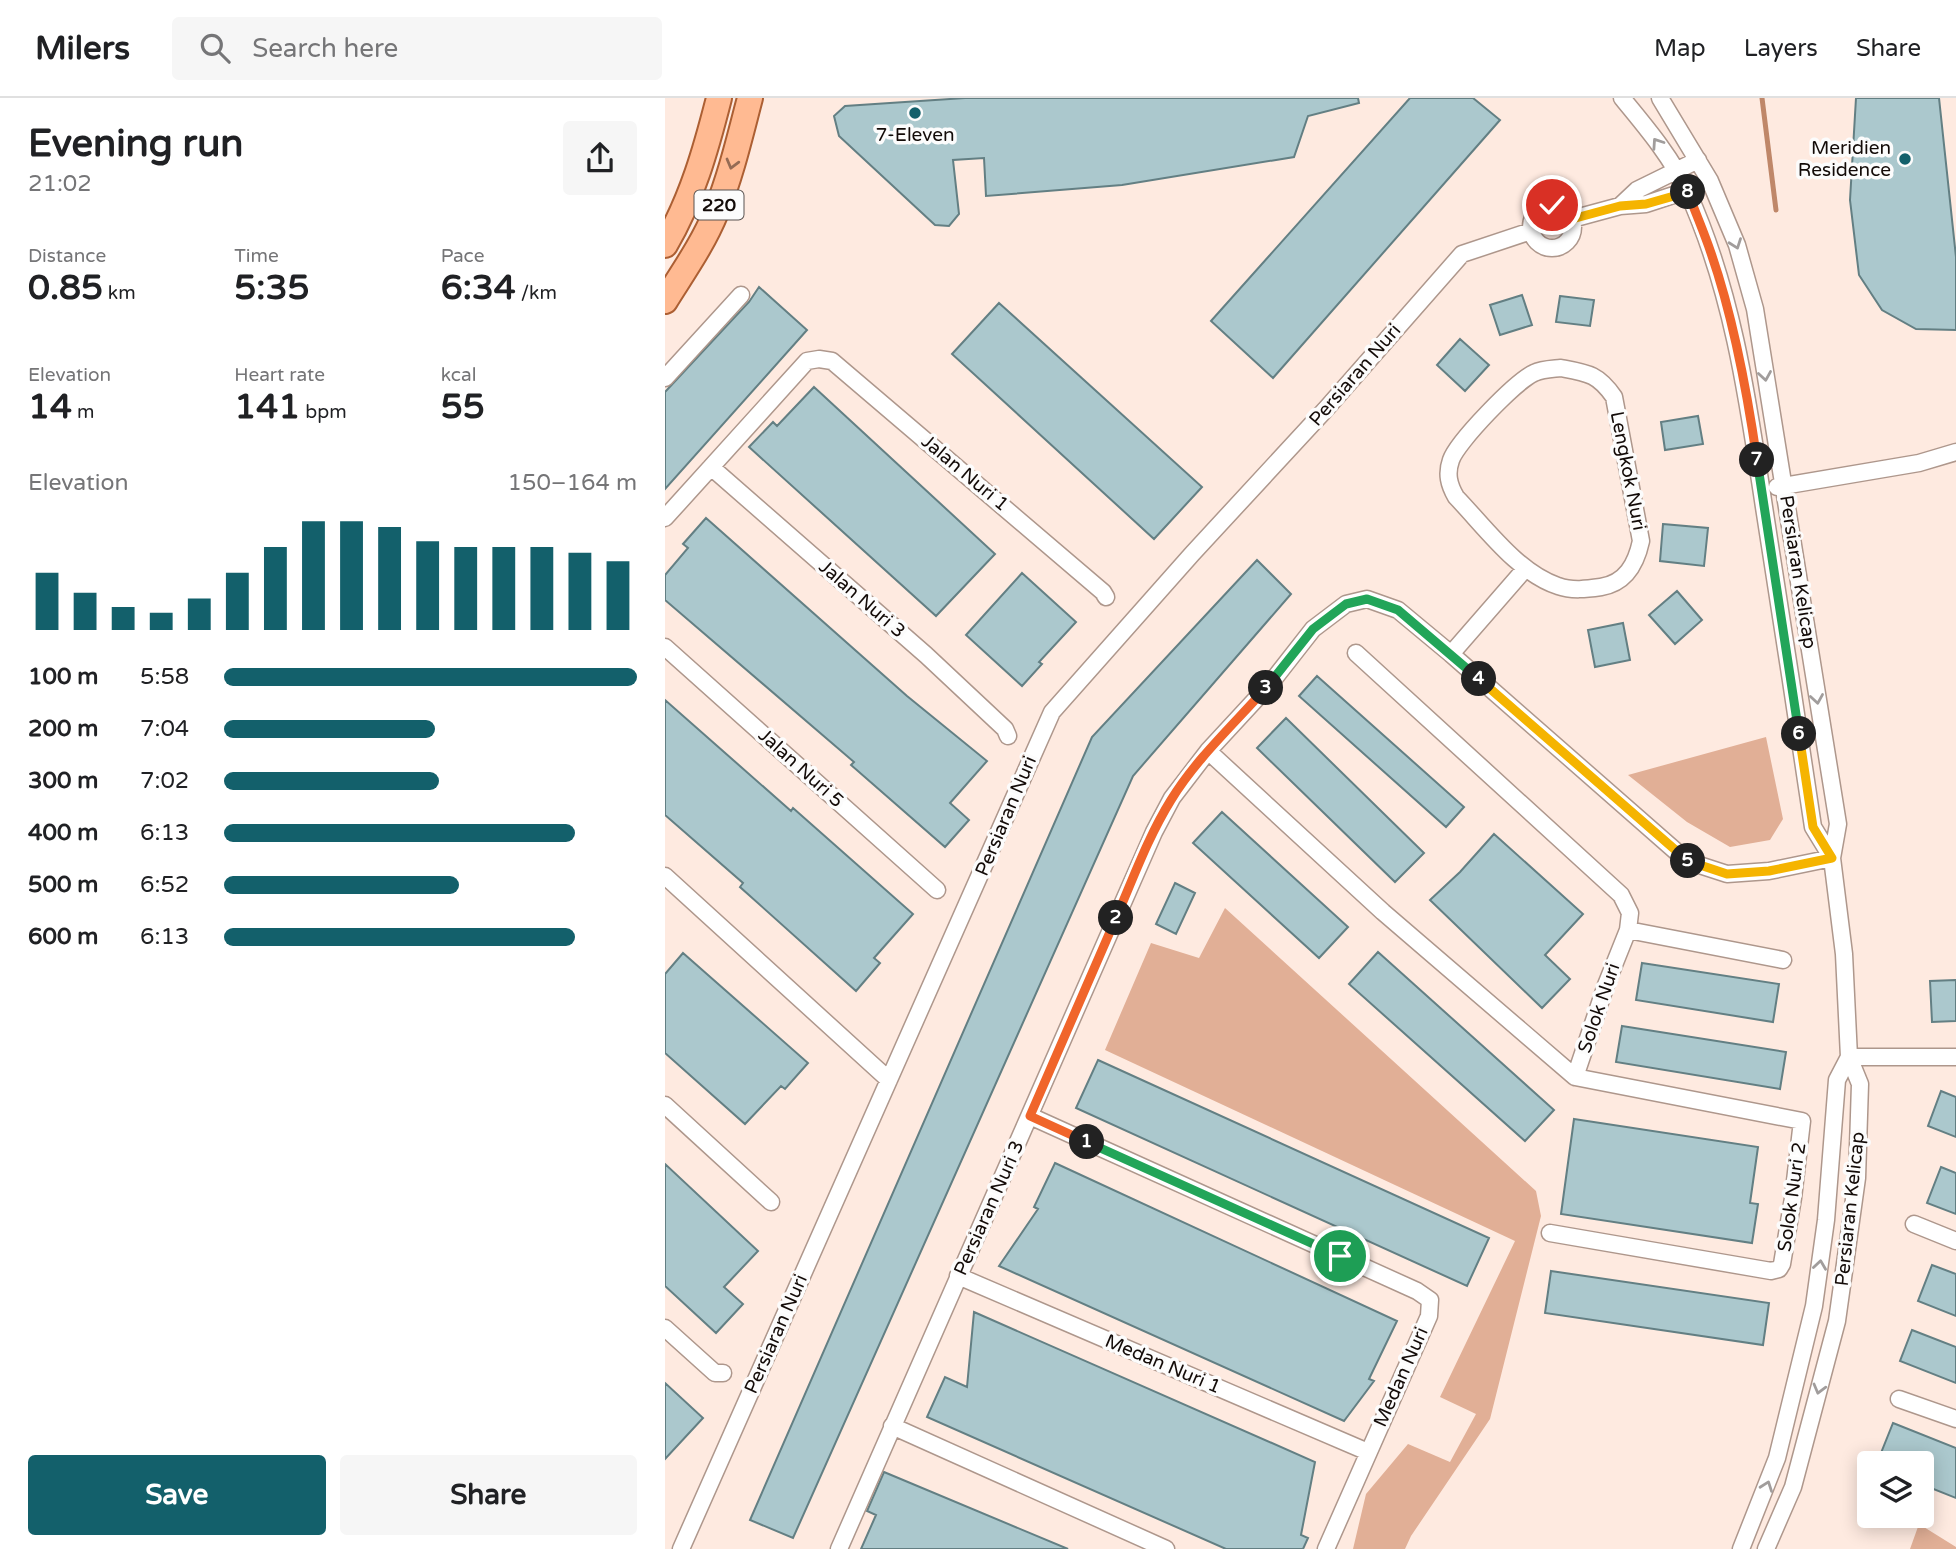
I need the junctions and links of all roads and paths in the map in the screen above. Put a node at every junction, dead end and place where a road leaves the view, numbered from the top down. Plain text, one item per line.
1 (719, 98) edge
2 (750, 98) edge
3 (1622, 98) edge
4 (1660, 98) edge
5 (1698, 160) junction
6 (1675, 172) junction
7 (1710, 181) junction
8 (1687, 191) junction
9 (1620, 206) junction
10 (1572, 219) junction
11 (1531, 231) junction
12 (665, 246) edge
13 (741, 295) dead end
14 (665, 301) edge
15 (665, 378) edge
16 (1956, 452) edge
17 (711, 467) junction
18 (1785, 486) junction
19 (1762, 489) junction
20 (665, 518) edge
21 (1525, 569) junction
22 (1106, 597) dead end
23 (665, 647) edge
24 (1356, 653) dead end
25 (1451, 654) junction
26 (1008, 736) dead end
27 (1209, 751) junction
28 (1832, 858) junction
29 (665, 876) edge
30 (937, 890) dead end
31 (1628, 930) junction
32 (1783, 960) dead end
33 (1849, 1057) junction
34 (1956, 1057) edge
35 (1575, 1077) junction
36 (890, 1080) junction
37 (665, 1105) edge
38 (1030, 1116) junction
39 (771, 1202) dead end
40 (1914, 1224) dead end
41 (1550, 1233) dead end
42 (1956, 1241) edge
43 (958, 1276) junction
44 (665, 1328) edge
45 (1803, 1356) junction
46 (1826, 1362) junction
47 (723, 1373) dead end
48 (1899, 1399) dead end
49 (1956, 1419) edge
50 (892, 1426) junction
51 (1368, 1452) junction
52 (681, 1549) edge
53 (839, 1549) edge
54 (1166, 1549) edge
55 (1326, 1549) edge
56 (1741, 1549) edge
57 (1766, 1549) edge

1 - 12 main road, 220
2 -> 14 main road, 220
6 -> 3 street, Persiaran Kelicap
4 - 5 street, Persiaran Kelicap
5 - 6 street
5 - 7 street, Persiaran Kelicap
6 - 8 street, Persiaran Kelicap
6 - 9 street
7 - 8 street
7 -> 18 street, Persiaran Kelicap
8 - 9 street
8 - 19 street, Persiaran Kelicap
9 - 10 street
10 - 11 street
10 - 11 street
11 - 36 street, Persiaran Nuri
13 - 15 street
16 - 18 street
17 - 20 street
17 - 22 street, Jalan Nuri 1
17 - 26 street, Jalan Nuri 3
18 - 19 street
18 -> 28 street, Persiaran Kelicap
19 - 28 street, Persiaran Kelicap
21 - 21 street, Lengkok Nuri
21 - 25 street
23 - 30 street, Jalan Nuri 5
24 - 31 street
25 - 27 street, Persiaran Nuri 3
25 - 28 street, Persiaran Nuri 3
27 - 35 street, Solok Nuri
27 - 38 street, Persiaran Nuri 3
28 - 33 street, Persiaran Kelicap
29 - 36 street
31 - 32 street
31 - 35 street, Solok Nuri
33 - 34 street
45 -> 33 street, Persiaran Kelicap
33 - 46 street, Persiaran Kelicap
35 - 41 street, Solok Nuri 2
36 - 52 street, Persiaran Nuri
37 - 39 street
38 - 43 street, Persiaran Nuri 3
38 - 51 street, Medan Nuri
40 - 42 street
43 - 50 street, Persiaran Nuri 3
43 - 51 street, Medan Nuri 1
44 - 47 street
45 - 46 street
56 -> 45 street, Persiaran Kelicap
46 -> 57 street, Persiaran Kelicap
48 - 49 street
50 - 53 street, Persiaran Nuri 3
50 - 54 street
51 - 55 street, Medan Nuri

